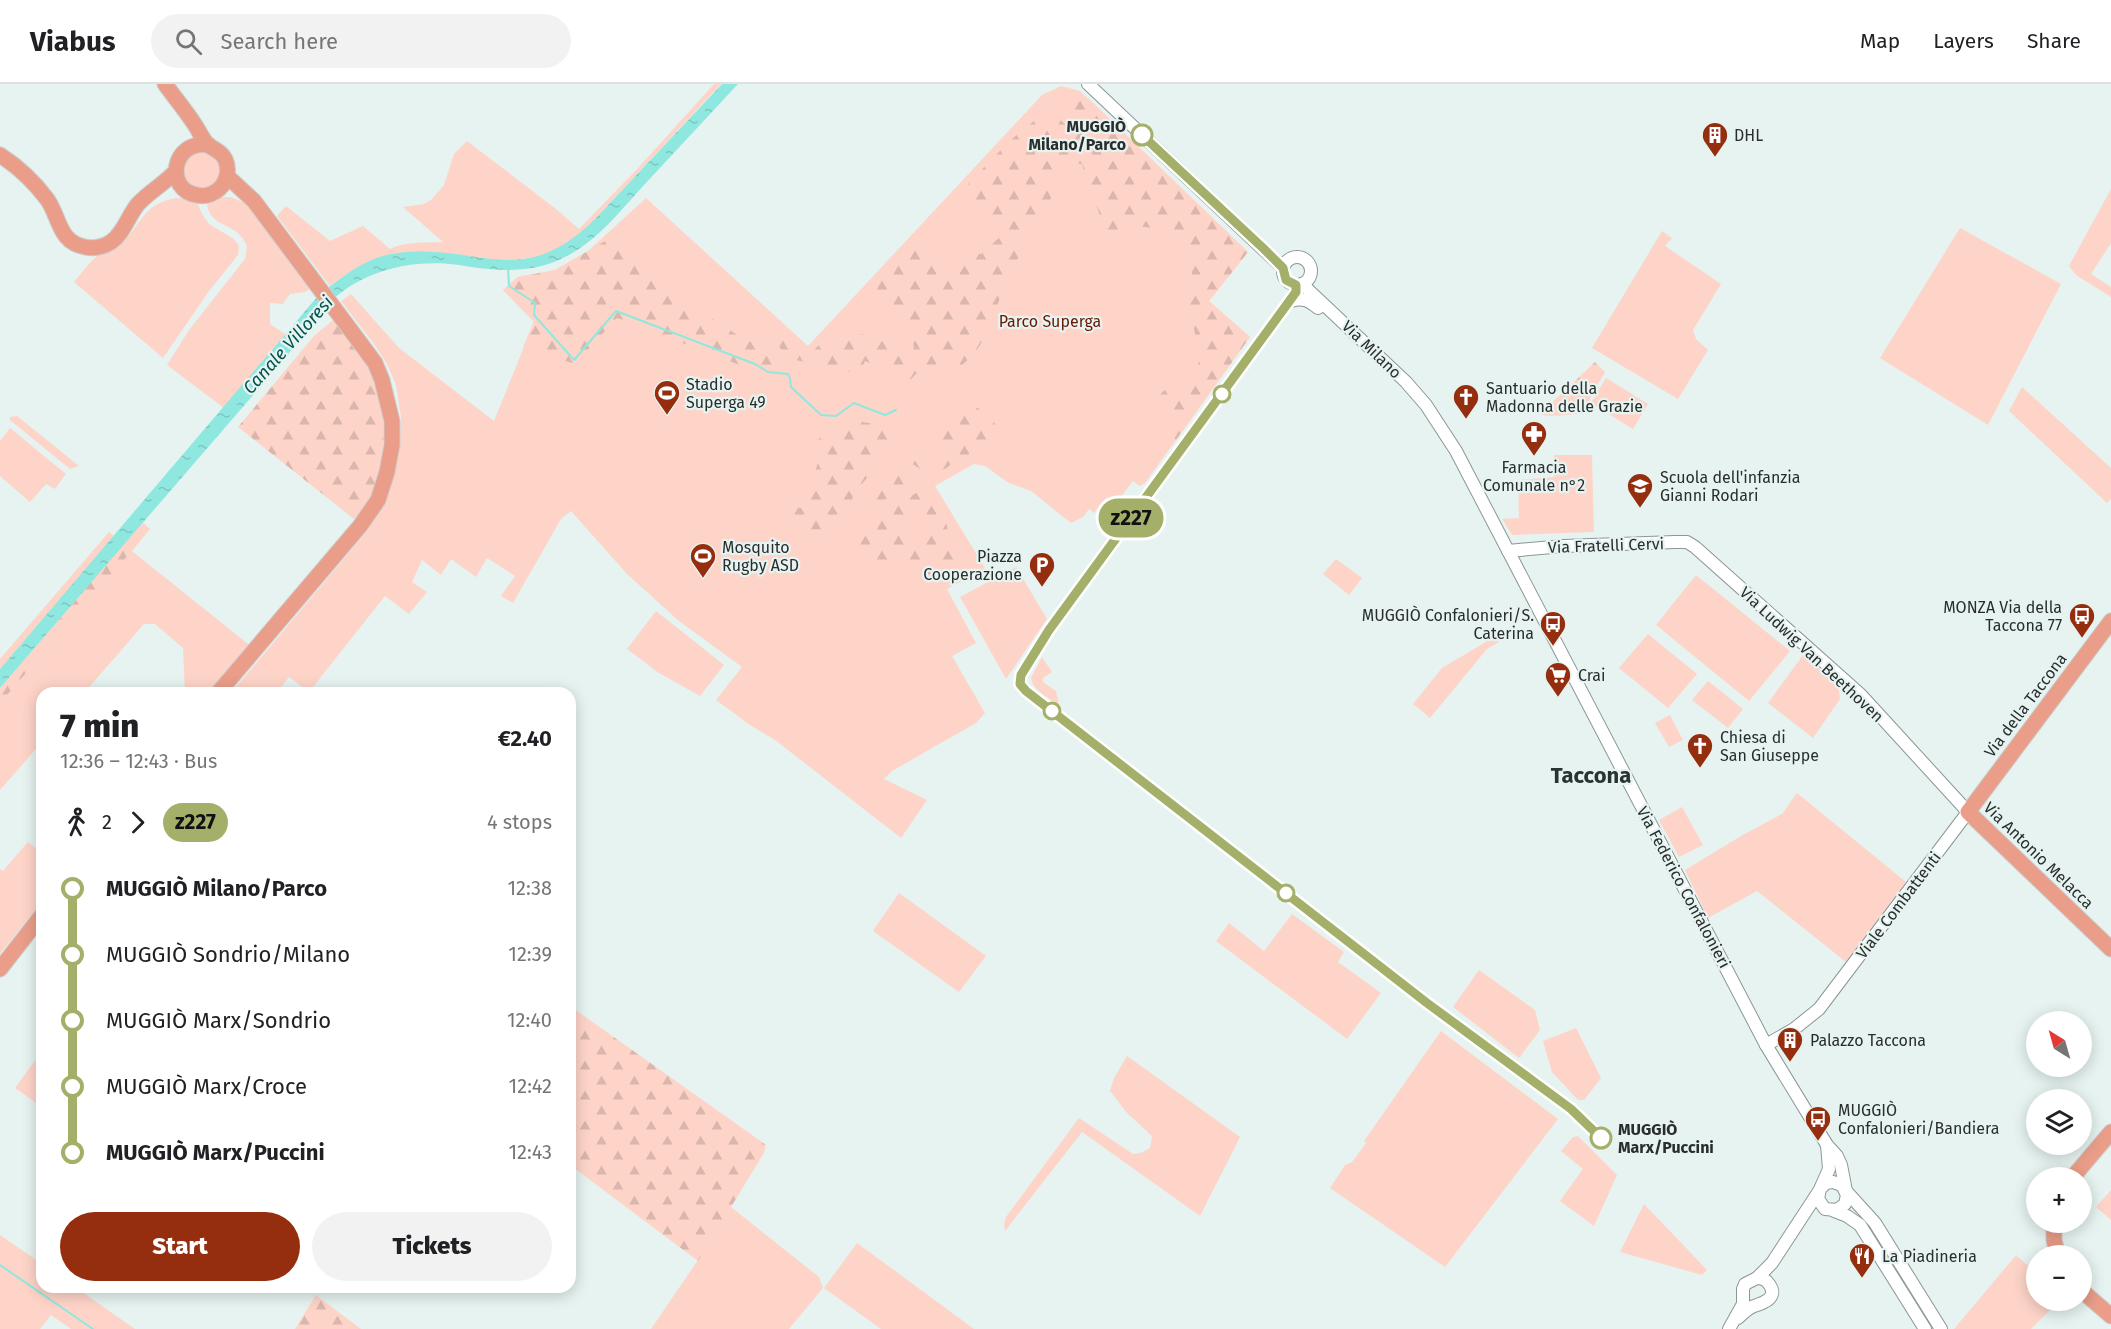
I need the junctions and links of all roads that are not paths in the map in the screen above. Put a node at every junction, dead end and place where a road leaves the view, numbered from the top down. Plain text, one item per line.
1 (1088, 84) edge
2 (169, 89) edge
3 (209, 145) junction
4 (185, 150) junction
5 (0, 155) edge
6 (176, 171) junction
7 (227, 176) junction
8 (185, 189) junction
9 (155, 190) junction
10 (216, 191) junction
11 (261, 211) junction
12 (1286, 264) junction
13 (1305, 281) junction
14 (1291, 301) dead end
15 (1347, 326) junction
16 (1426, 405) joint
17 (1508, 551) junction
18 (1700, 552) joint
19 (2111, 621) edge
20 (223, 687) edge
21 (1968, 812) junction
22 (36, 923) edge
23 (2111, 949) edge
24 (0, 969) edge
25 (1766, 1045) junction
26 (2111, 1132) edge
27 (1827, 1145) junction
28 (2081, 1167) edge
29 (1820, 1188) junction
30 (1847, 1192) junction
31 (1832, 1211) junction
32 (1794, 1227) junction
33 (1772, 1263) junction
34 (1757, 1278) junction
35 (1771, 1289) junction
36 (2092, 1300) edge
37 (1750, 1302) junction
38 (2111, 1316) edge
39 (1731, 1325) edge
40 (1925, 1329) edge
41 (1941, 1329) edge

1 - 12 street
2 - 3 main road
2 - 4 main road
3 - 4 main road
3 - 7 main road
4 - 6 main road
5 - 9 main road
6 - 8 main road
6 - 9 main road
7 - 10 main road
7 - 11 main road
8 - 9 main road
8 - 10 main road
10 - 11 main road
11 - 20 main road
12 - 13 street
12 - 13 street
13 - 15 street, Via Milano
14 - 15 street
15 - 16 street, Via Milano
16 - 17 street, Via Federico Confalonieri
17 - 18 street, Via Fratelli Cervi
17 - 25 street, Via Federico Confalonieri
18 - 21 street, Via Ludwig Van Beethoven
19 - 21 main road, Via della Taccona
21 - 23 main road, Via Antonio Melacca
21 - 25 street, Viale Combattenti
22 - 24 main road
25 - 27 street, Via Federico Confalonieri
26 - 28 main road
27 - 29 street
27 - 30 street, Via Federico Confalonieri
29 - 30 street
29 - 31 street
29 - 32 street
30 - 31 street
30 - 41 street
31 - 32 street
31 - 40 street
32 - 33 street
33 - 34 street
33 - 35 street
34 - 35 street
34 - 37 street
35 - 37 street
36 - 38 main road
37 - 39 street

